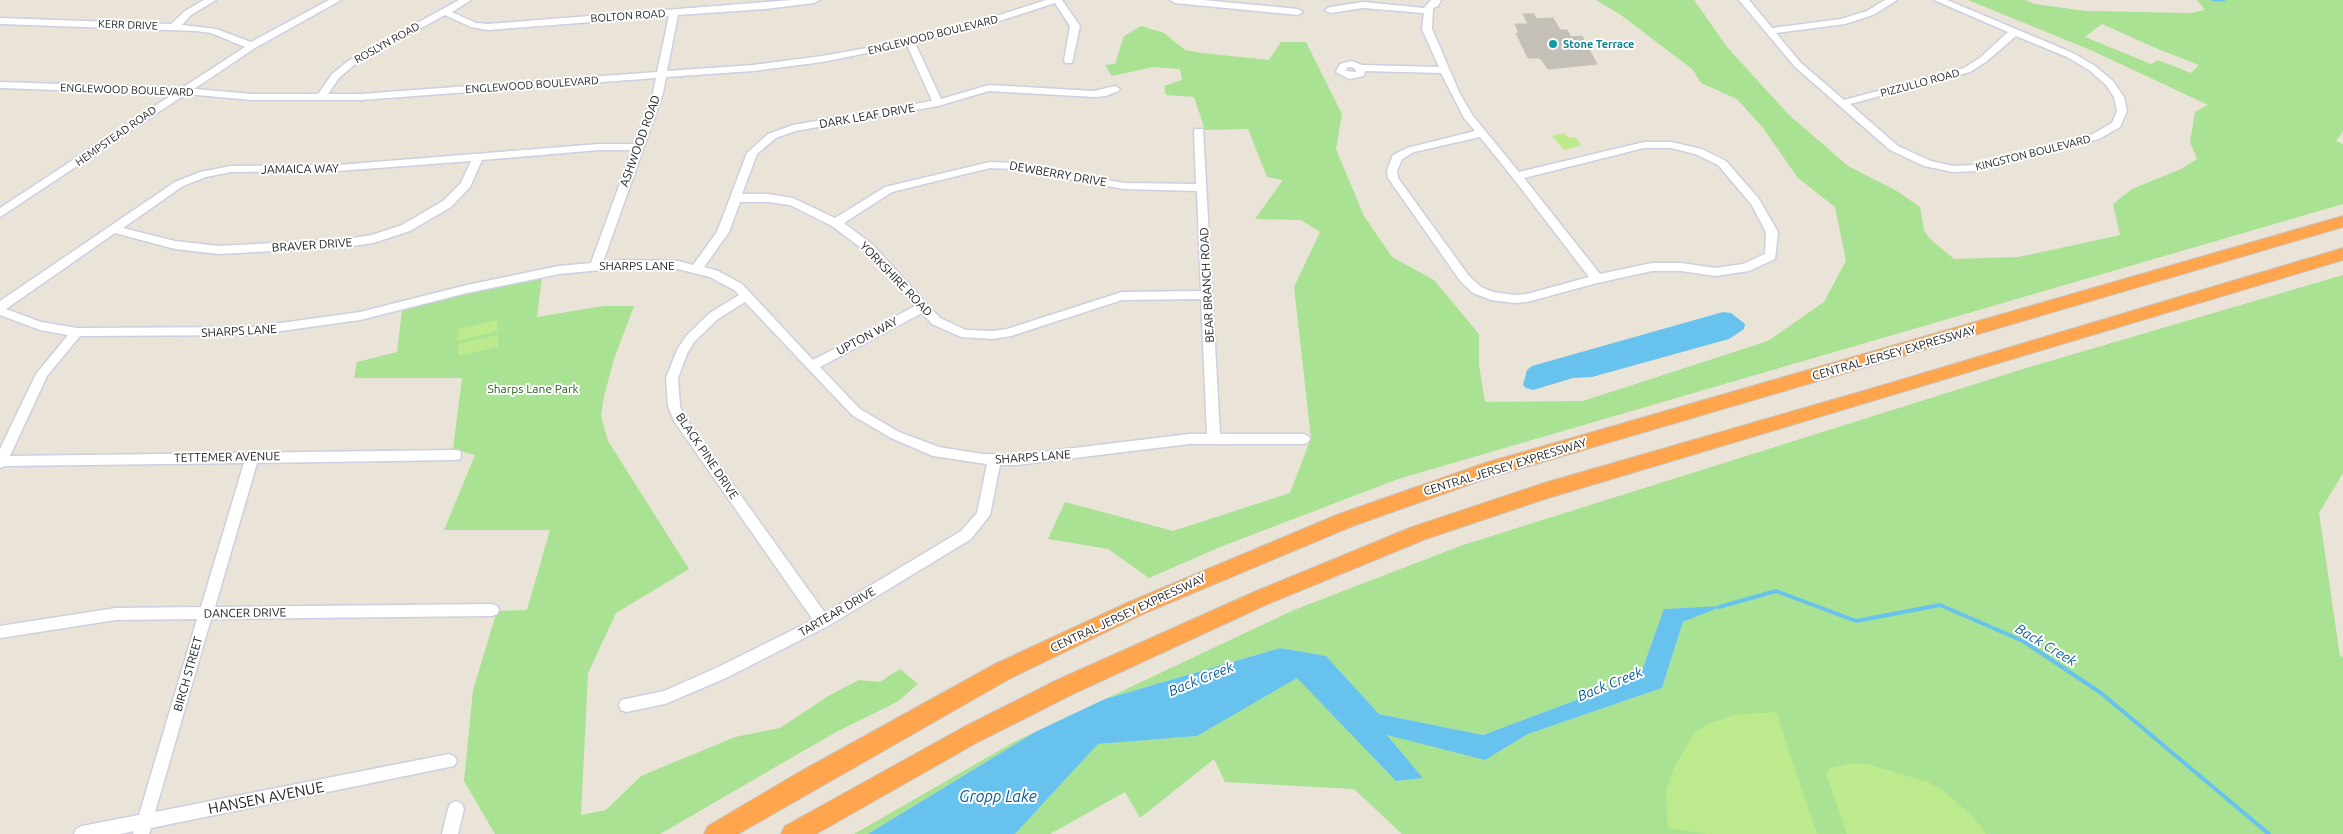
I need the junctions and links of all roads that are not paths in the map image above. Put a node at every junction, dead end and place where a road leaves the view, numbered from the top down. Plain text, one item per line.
1 (211, 0) edge
2 (336, 0) edge
3 (466, 0) edge
4 (814, 0) edge
5 (1056, 0) edge
6 (1175, 0) edge
7 (1744, 0) edge
8 (1892, 0) edge
9 (1940, 0) edge
10 (1430, 5) edge
11 (1330, 10) dead end
12 (445, 12) junction
13 (1298, 12) dead end
14 (674, 13) junction
15 (0, 21) edge
16 (174, 27) junction
17 (1770, 31) junction
18 (2014, 32) junction
19 (910, 42) junction
20 (252, 46) junction
21 (1069, 61) dead end
22 (1360, 68) dead end
23 (1445, 70) junction
24 (661, 75) junction
25 (0, 85) edge
26 (1115, 89) dead end
27 (181, 91) junction
28 (320, 98) junction
29 (938, 103) junction
30 (1843, 104) junction
31 (1200, 131) dead end
32 (1482, 134) junction
33 (639, 147) junction
34 (478, 157) junction
35 (1517, 176) junction
36 (1202, 188) junction
37 (735, 198) junction
38 (0, 213) edge
39 (2343, 221) edge
40 (836, 223) junction
41 (114, 229) junction
42 (2343, 254) edge
43 (596, 266) junction
44 (697, 268) junction
45 (1597, 279) junction
46 (746, 295) junction
47 (1208, 295) junction
48 (923, 306) junction
49 (0, 309) edge
50 (77, 332) junction
51 (812, 366) junction
52 (1214, 438) junction
53 (1304, 439) dead end
54 (455, 455) dead end
55 (252, 457) junction
56 (994, 460) junction
57 (0, 462) edge
58 (492, 610) dead end
59 (205, 614) junction
60 (823, 622) junction
61 (0, 632) edge
62 (626, 705) dead end
63 (449, 761) dead end
64 (456, 809) dead end
65 (143, 828) edge
66 (82, 834) edge
67 (450, 834) edge
68 (716, 834) edge
69 (794, 834) edge

1 - 16 street
2 - 20 street, HEMPSTEAD ROAD
3 - 12 street, ROSLYN ROAD
4 - 14 street, BOLTON ROAD
5 - 19 street, ENGLEWOOD BOULEVARD
5 - 21 street
6 - 13 street
7 - 17 street, KINGSTON BOULEVARD
8 - 17 street
9 - 18 street, KINGSTON BOULEVARD
10 - 11 street
10 - 23 street
12 - 14 street, BOLTON ROAD
12 - 28 street, ROSLYN ROAD
14 - 24 street, ASHWOOD ROAD
15 - 16 street, KERR DRIVE
16 - 20 street, KERR DRIVE
17 - 30 street, KINGSTON BOULEVARD
18 - 30 street, PIZZULLO ROAD
18 - 30 street, KINGSTON BOULEVARD
19 - 24 street, ENGLEWOOD BOULEVARD
19 - 29 street
20 - 27 street, HEMPSTEAD ROAD
22 - 23 street
23 - 32 street
24 - 28 street, ENGLEWOOD BOULEVARD
24 - 33 street, ASHWOOD ROAD
25 - 27 street, ENGLEWOOD BOULEVARD
26 - 29 street, DARK LEAF DRIVE
27 - 28 street, ENGLEWOOD BOULEVARD
27 - 38 street, HEMPSTEAD ROAD
29 - 37 street, DARK LEAF DRIVE
31 - 36 street, BEAR BRANCH ROAD
32 - 35 street
32 - 45 street
33 - 34 street, JAMAICA WAY
33 - 43 street, ASHWOOD ROAD
34 - 41 street, JAMAICA WAY
34 - 41 street, BRAVER DRIVE
35 - 45 street
35 - 45 street
36 - 40 street, DEWBERRY DRIVE
36 - 47 street, BEAR BRANCH ROAD
37 - 40 street, YORKSHIRE ROAD
37 - 44 street, DARK LEAF DRIVE
39 - 68 highway, CENTRAL JERSEY EXPRESSWAY
40 - 48 street, YORKSHIRE ROAD
41 - 49 street, JAMAICA WAY
42 - 69 highway
43 - 44 street, SHARPS LANE
43 - 50 street, SHARPS LANE
44 - 46 street, SHARPS LANE
46 - 51 street, SHARPS LANE
46 - 60 street, BLACK PINE DRIVE
47 - 48 street, YORKSHIRE ROAD
47 - 52 street, BEAR BRANCH ROAD
48 - 51 street, UPTON WAY
49 - 50 street, SHARPS LANE
50 - 57 street
51 - 56 street, SHARPS LANE
52 - 53 street, SHARPS LANE
52 - 56 street, SHARPS LANE
54 - 55 street, TETTEMER AVENUE
55 - 57 street, TETTEMER AVENUE
55 - 59 street, BIRCH STREET
56 - 60 street, TARTEAR DRIVE
58 - 59 street, DANCER DRIVE
59 - 61 street, DANCER DRIVE
59 - 65 street, BIRCH STREET
60 - 62 street, TARTEAR DRIVE
63 - 65 street, HANSEN AVENUE
64 - 67 street
65 - 66 street, HANSEN AVENUE

